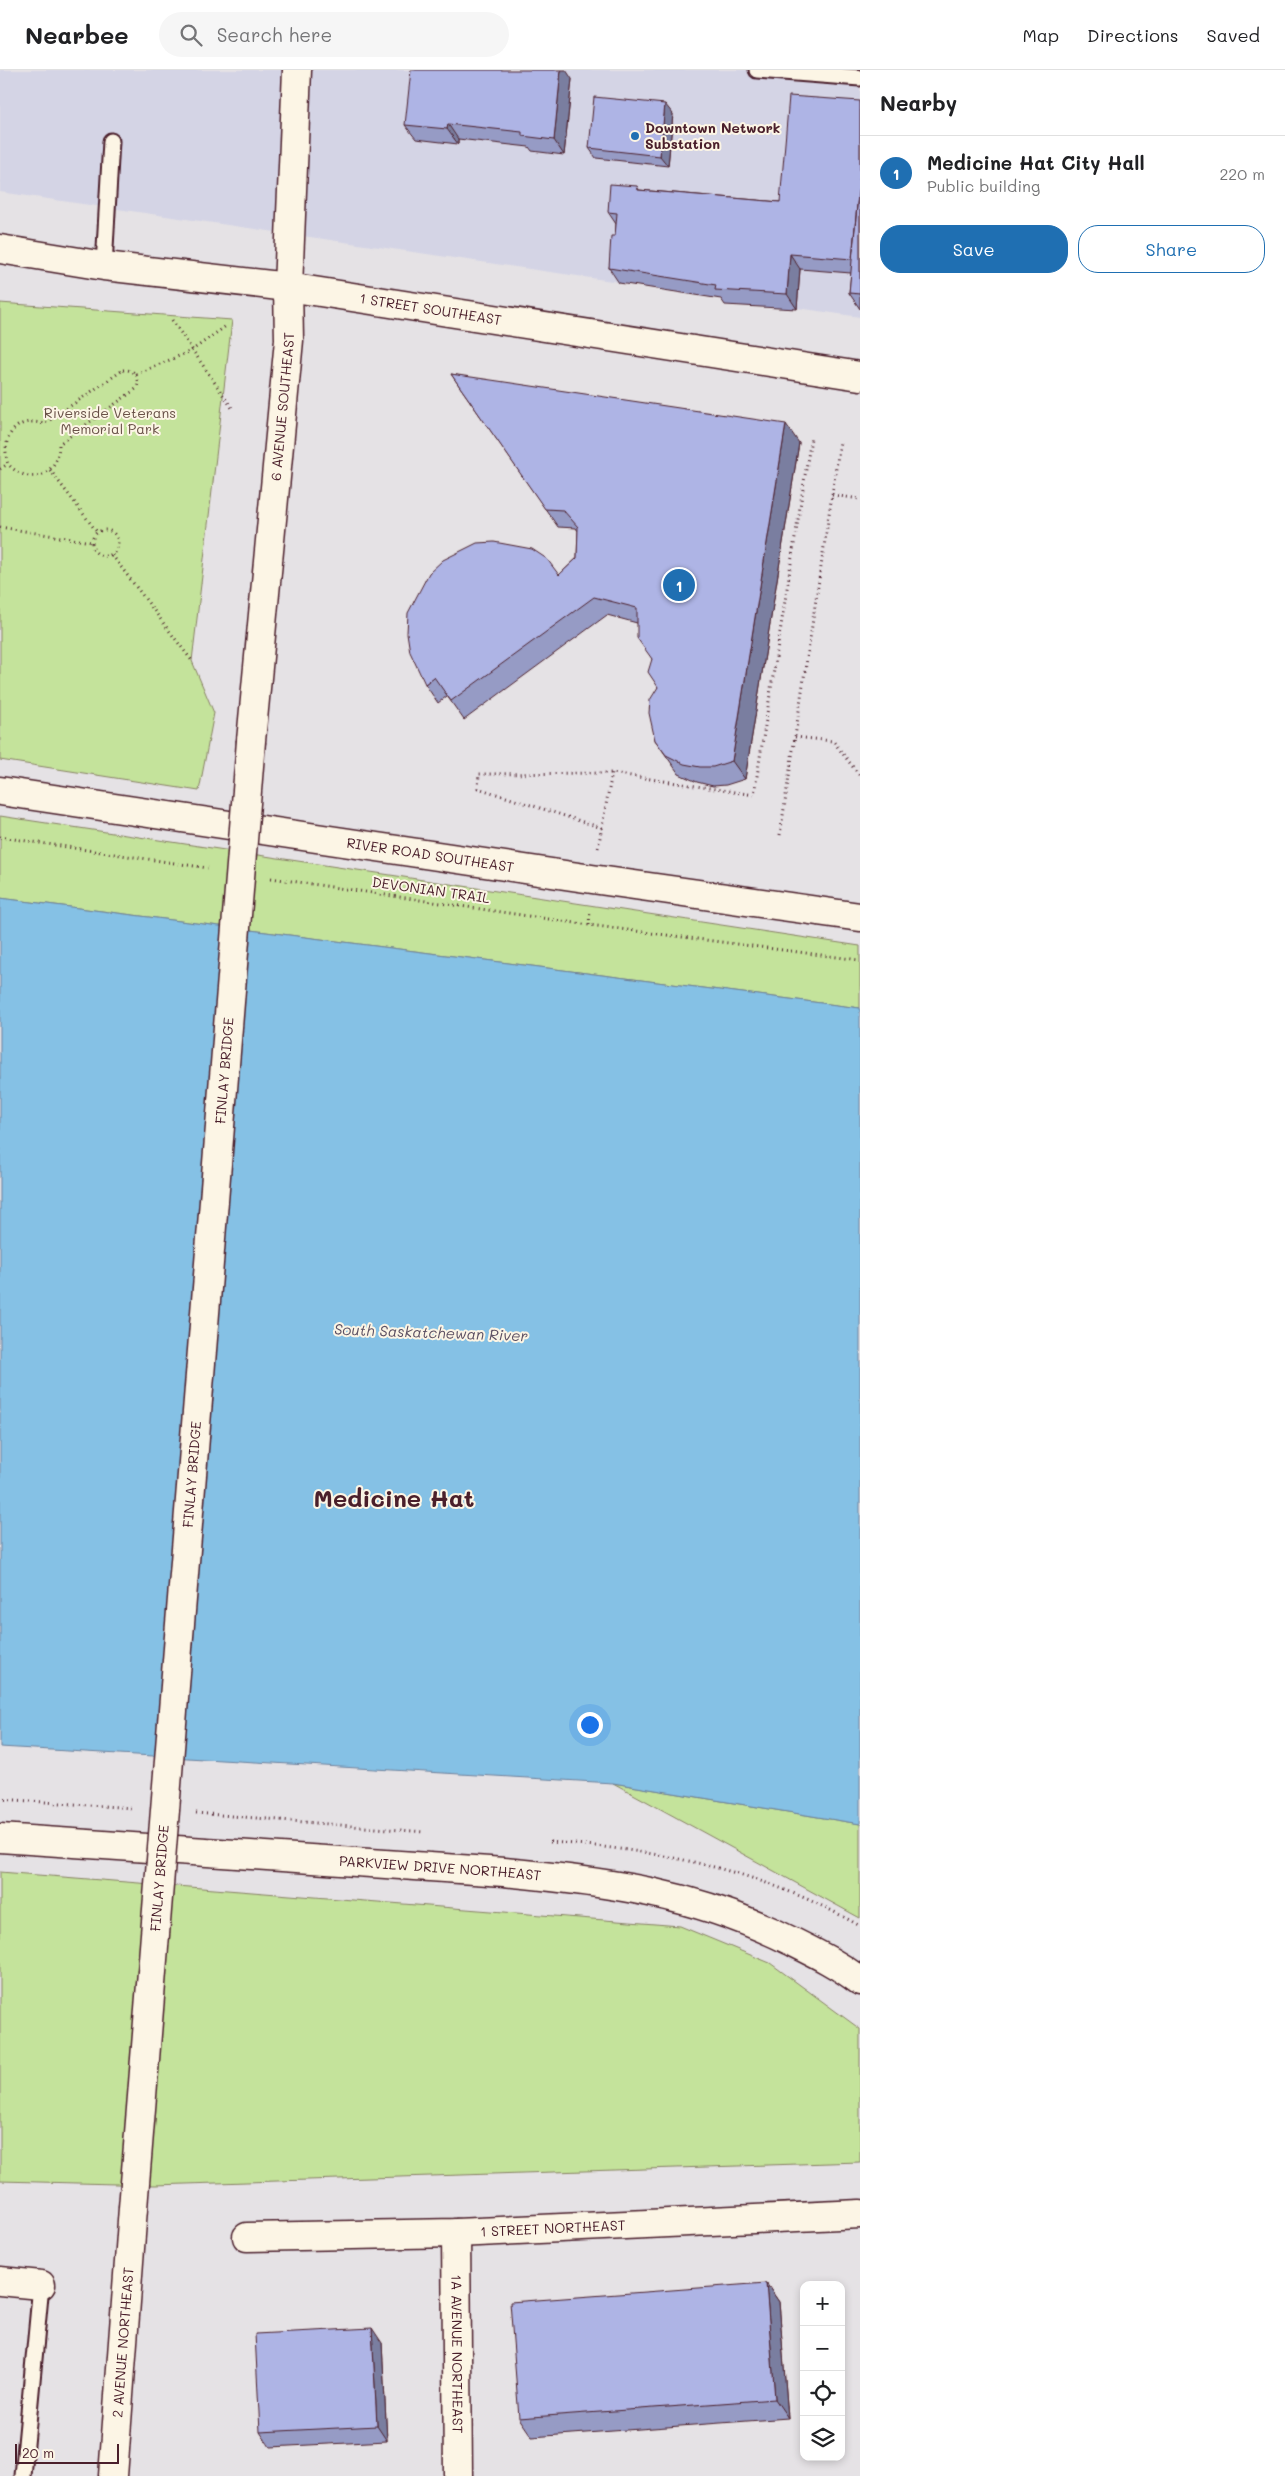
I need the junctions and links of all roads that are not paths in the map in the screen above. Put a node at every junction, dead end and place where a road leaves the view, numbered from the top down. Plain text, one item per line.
1 (297, 70) edge
2 (757, 70) edge
3 (860, 78) edge
4 (111, 141) dead end
5 (0, 248) edge
6 (104, 266) junction
7 (288, 287) junction
8 (860, 376) edge
9 (251, 741) joint
10 (0, 790) edge
11 (860, 917) edge
12 (0, 1838) edge
13 (860, 1981) edge
14 (133, 2208) joint
15 (860, 2214) edge
16 (456, 2233) junction
17 (247, 2237) dead end
18 (0, 2281) edge
19 (41, 2285) joint
20 (23, 2476) edge
21 (113, 2476) edge
22 (458, 2476) edge

1 - 7 street, 6 AVENUE SOUTHEAST
2 - 3 lane
4 - 6 lane
5 - 6 street, 1 STREET SOUTHEAST
6 - 7 street, 1 STREET SOUTHEAST
7 - 8 street, 1 STREET SOUTHEAST
7 - 9 street, 6 AVENUE SOUTHEAST
9 - 14 street, FINLAY BRIDGE, bridge
10 - 11 street, RIVER ROAD SOUTHEAST
12 - 13 street, PARKVIEW DRIVE NORTHEAST
14 - 21 street, 2 AVENUE NORTHEAST
15 - 16 street, 1 STREET NORTHEAST
16 - 17 street, 1 STREET NORTHEAST
16 - 22 street, 1A AVENUE NORTHEAST
18 - 19 street
19 - 20 lane

